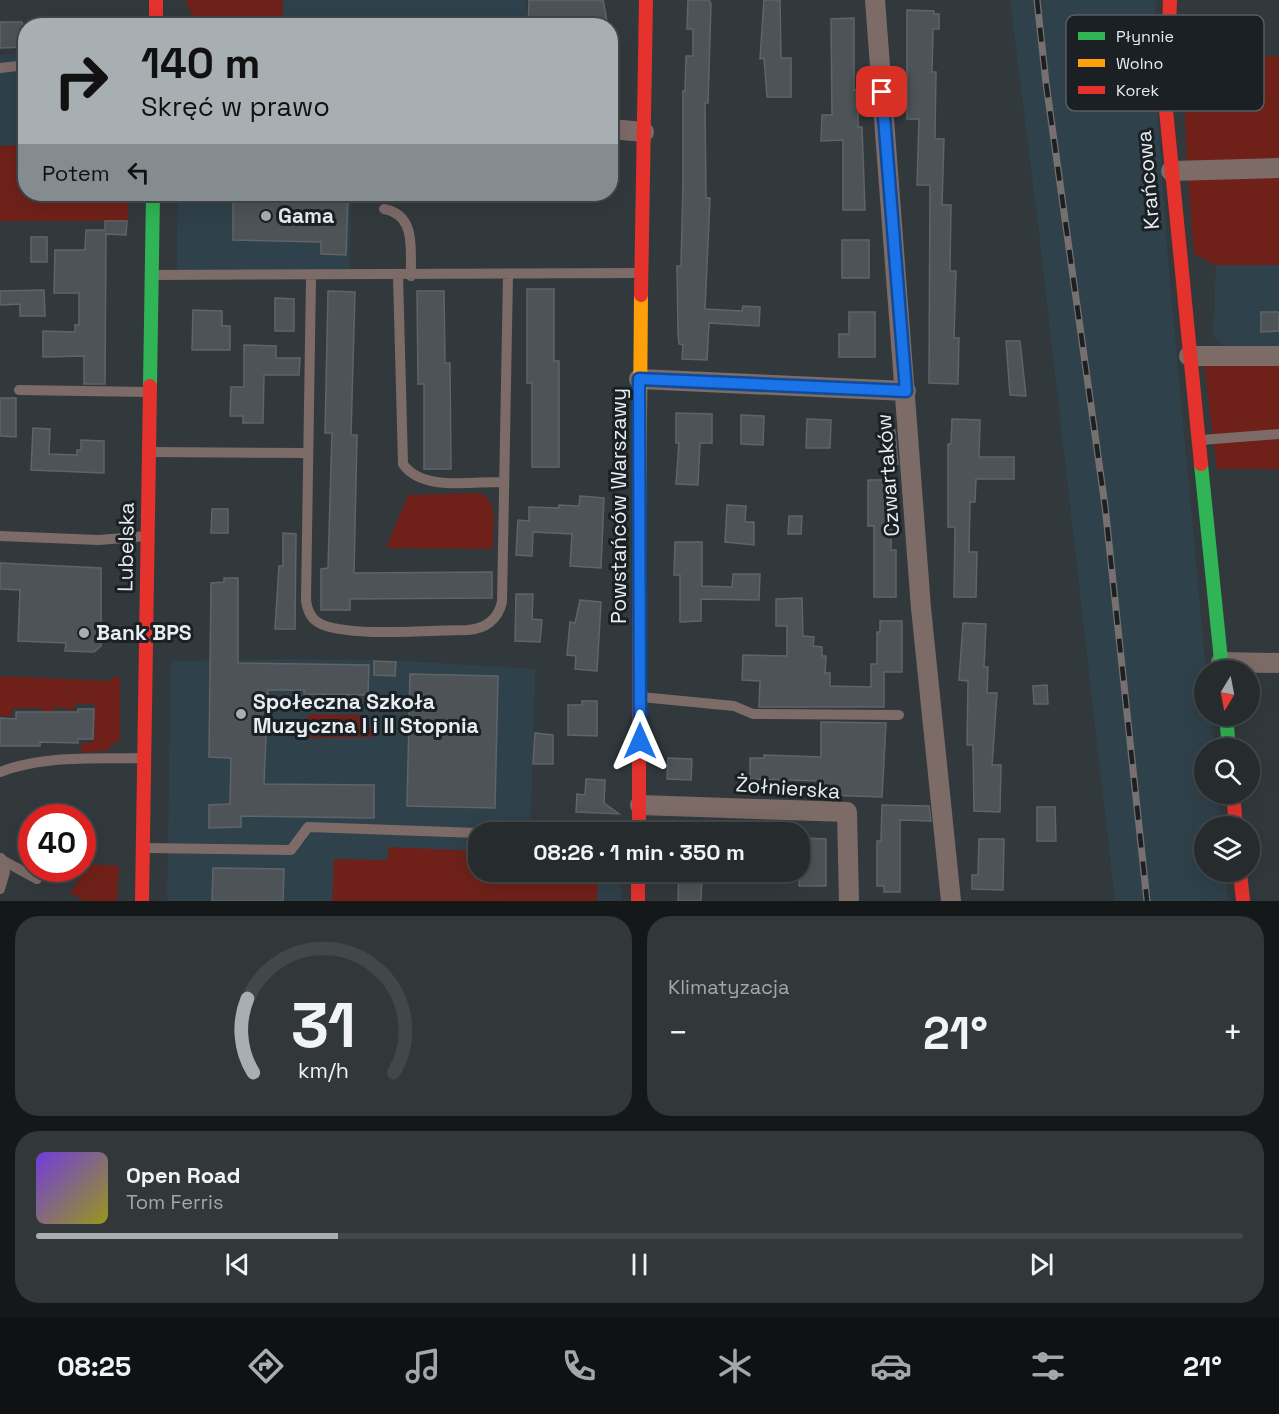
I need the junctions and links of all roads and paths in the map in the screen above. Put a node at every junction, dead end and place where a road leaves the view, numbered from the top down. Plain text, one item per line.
1 (156, 0) edge
2 (646, 0) edge
3 (875, 0) edge
4 (1170, 0) edge
5 (1169, 15) edge
6 (156, 18) edge
7 (18, 66) edge
8 (0, 68) edge
9 (1166, 111) edge
10 (618, 130) edge
11 (644, 132) junction
12 (1279, 168) edge
13 (1171, 171) junction
14 (153, 201) edge
15 (384, 209) dead end
16 (643, 273) junction
17 (152, 275) junction
18 (508, 275) junction
19 (398, 276) junction
20 (411, 276) junction
21 (311, 277) junction
22 (1189, 356) junction
23 (1279, 356) edge
24 (639, 379) junction
25 (19, 390) dead end
26 (906, 391) junction
27 (150, 392) junction
28 (1279, 434) edge
29 (1197, 441) junction
30 (149, 452) junction
31 (307, 453) junction
32 (503, 482) junction
33 (0, 536) edge
34 (147, 536) junction
35 (1220, 660) edge
36 (1279, 663) edge
37 (1260, 664) edge
38 (640, 697) junction
39 (899, 715) dead end
40 (144, 758) junction
41 (0, 772) edge
42 (640, 805) junction
43 (639, 822) edge
44 (468, 833) edge
45 (143, 848) junction
46 (1, 857) edge
47 (18, 867) edge
48 (638, 882) edge
49 (1241, 882) edge
50 (0, 889) edge
51 (142, 901) edge
52 (638, 901) edge
53 (849, 901) edge
54 (951, 901) edge
55 (1243, 901) edge

1 - 6 street
2 - 11 street, Powstańców Warszawy
3 - 26 street, Czwartaków
4 - 5 street, Krańcowa
7 - 8 lane
9 - 13 street, Krańcowa
10 - 11 street
11 - 16 street, Powstańców Warszawy
12 - 13 street
13 - 22 street, Krańcowa
14 - 17 street, Lubelska
15 - 20 lane
16 - 18 lane
16 - 24 street, Powstańców Warszawy
17 - 21 lane
17 - 27 street, Lubelska
18 - 20 lane
18 - 32 lane
19 - 20 lane
19 - 21 lane
19 - 32 lane
21 - 31 lane
22 - 23 street
22 - 29 street, Krańcowa
24 - 26 street
24 - 38 street, Powstańców Warszawy
25 - 27 lane
26 - 54 street, Czwartaków
27 - 30 street, Lubelska
28 - 29 lane
29 - 35 street, Krańcowa
30 - 31 lane
30 - 34 street, Lubelska
31 - 32 lane
33 - 34 lane
34 - 40 street, Lubelska
36 - 37 street
38 - 39 lane
38 - 42 street, Powstańców Warszawy
40 - 41 lane
40 - 45 street, Lubelska
42 - 43 street, Powstańców Warszawy
42 - 53 street, Żołnierska
44 - 45 lane
45 - 51 street, Lubelska
46 - 47 lane
46 - 50 lane
48 - 52 street
49 - 55 street

